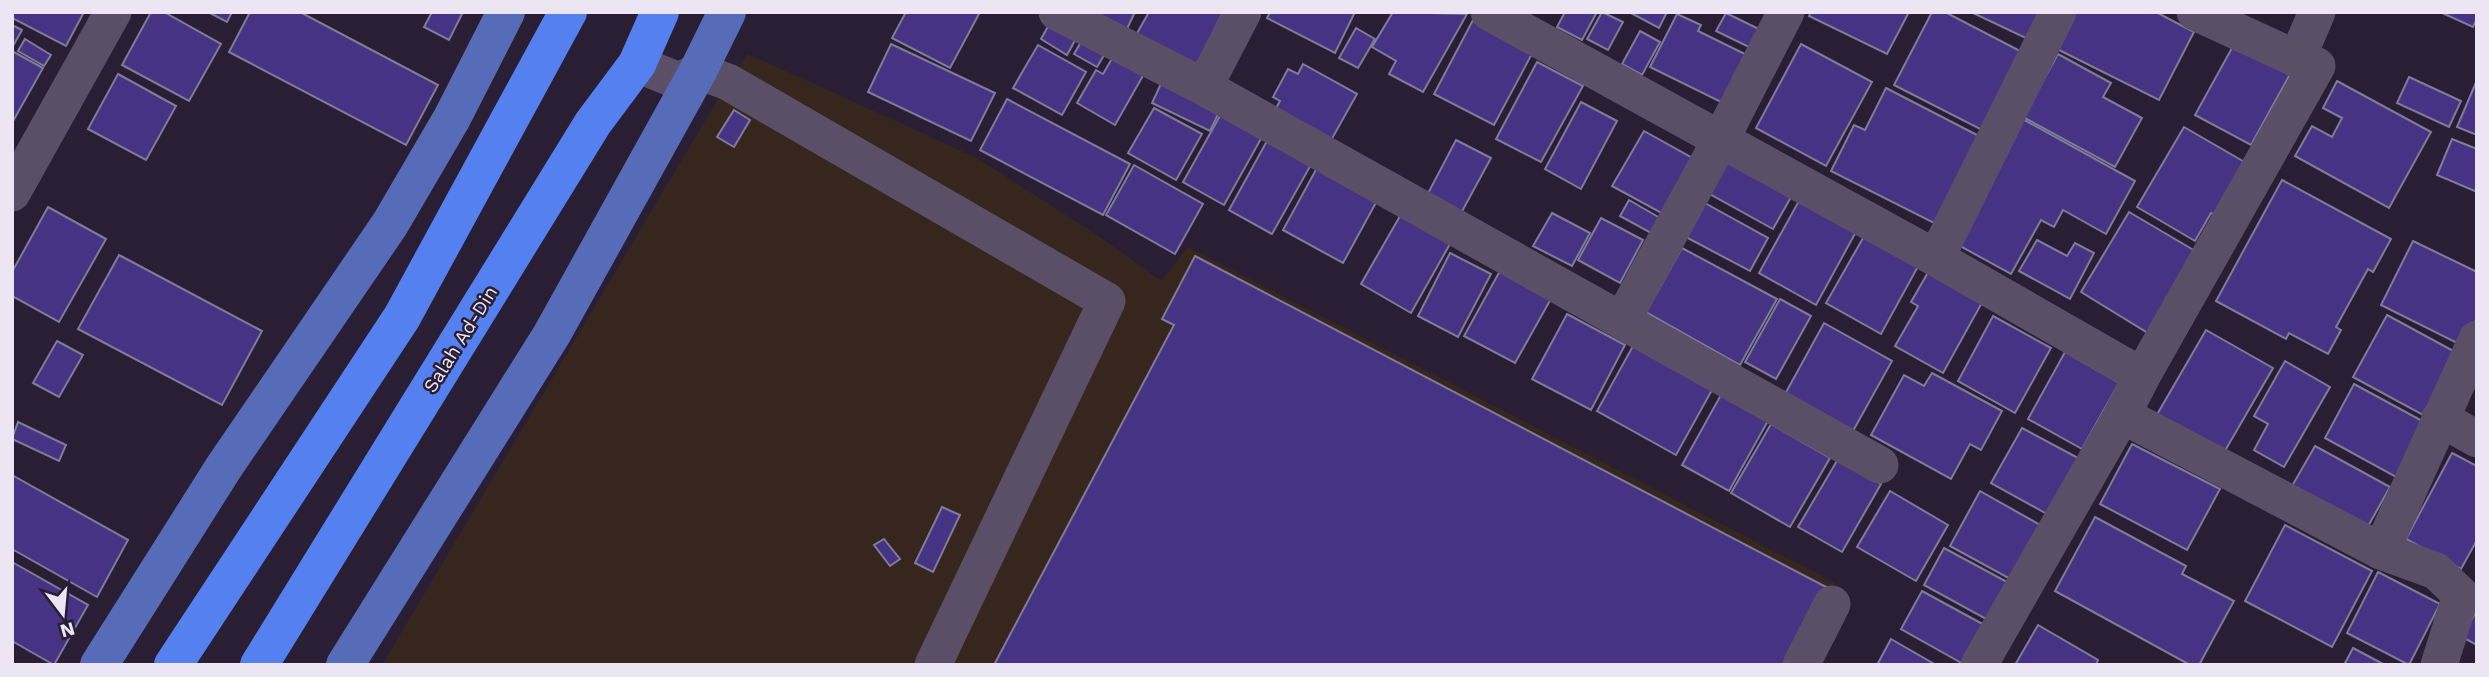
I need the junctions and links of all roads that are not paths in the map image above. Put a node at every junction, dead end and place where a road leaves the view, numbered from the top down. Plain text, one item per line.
1 (113, 12) edge
2 (506, 12) edge
3 (568, 12) edge
4 (660, 12) edge
5 (727, 12) edge
6 (1057, 12) edge
7 (1242, 12) edge
8 (1489, 12) edge
9 (1786, 12) edge
10 (2058, 12) edge
11 (2195, 12) edge
12 (2317, 12) edge
13 (2297, 59) junction
14 (637, 64) junction
15 (698, 71) junction
16 (1204, 87) junction
17 (1721, 139) junction
18 (12, 193) edge
19 (1936, 258) junction
20 (1623, 319) junction
21 (2477, 339) edge
22 (2142, 376) junction
23 (2122, 415) junction
24 (2440, 418) junction
25 (2477, 439) edge
26 (1880, 465) dead end
27 (2381, 551) junction
28 (1832, 604) dead end
29 (99, 665) edge
30 (173, 665) edge
31 (259, 665) edge
32 (345, 665) edge
33 (933, 665) edge
34 (1801, 665) edge
35 (1979, 665) edge
36 (2439, 665) edge

1 - 18 street
2 - 29 main road
3 - 30 highway
4 - 14 highway, Salah Ad-Din
5 - 15 main road
6 - 16 street
7 - 16 street
8 - 17 street
9 - 17 street
10 - 19 street
11 - 13 street
12 - 13 street
13 - 22 street
14 - 15 street
14 - 31 highway, Salah Ad-Din
15 - 32 main road
15 - 33 street
16 - 20 street
17 - 19 street
17 - 20 street
19 - 22 street
20 - 26 street
21 - 24 street
22 - 23 street
23 - 27 street
23 - 35 street
24 - 25 street
24 - 27 street
27 - 36 street
28 - 34 street

